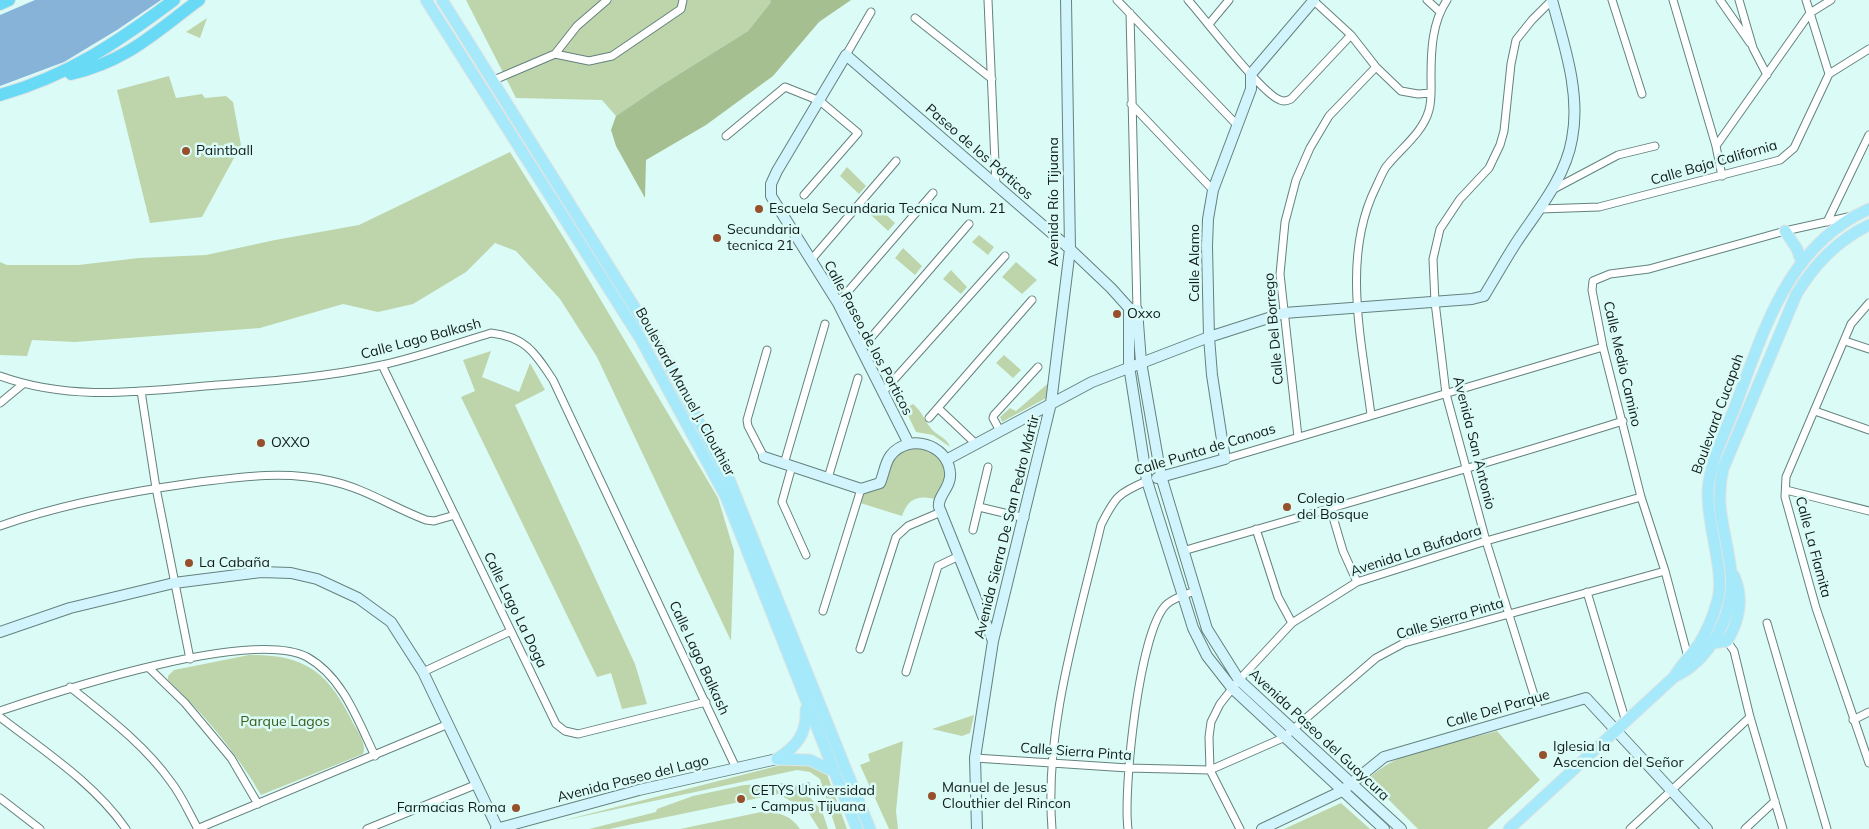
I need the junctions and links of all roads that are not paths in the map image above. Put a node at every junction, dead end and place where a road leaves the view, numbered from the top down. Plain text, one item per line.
1 (9, 0) edge
2 (198, 0) edge
3 (426, 0) edge
4 (442, 0) edge
5 (606, 0) edge
6 (683, 0) edge
7 (988, 0) edge
8 (1066, 0) edge
9 (1117, 0) edge
10 (1188, 0) edge
11 (1229, 0) edge
12 (1314, 0) edge
13 (1427, 0) edge
14 (1447, 0) edge
15 (1552, 0) edge
16 (1612, 0) edge
17 (1673, 0) edge
18 (1720, 0) edge
19 (1739, 0) edge
20 (1806, 0) edge
21 (1831, 0) edge
22 (170, 3) edge
23 (0, 4) edge
24 (1439, 11) junction
25 (872, 12) dead end
26 (1810, 12) junction
27 (1130, 13) junction
28 (915, 18) dead end
29 (1209, 24) junction
30 (1351, 35) junction
31 (1753, 48) junction
32 (1869, 49) edge
33 (555, 54) junction
34 (846, 55) junction
35 (1376, 67) junction
36 (1251, 74) junction
37 (1829, 74) junction
38 (1767, 75) junction
39 (51, 78) junction
40 (494, 80) junction
41 (992, 80) junction
42 (1431, 93) junction
43 (1642, 94) dead end
44 (0, 95) edge
45 (820, 101) junction
46 (1130, 104) junction
47 (1237, 125) junction
48 (1869, 135) edge
49 (726, 136) dead end
50 (1655, 146) dead end
51 (1716, 146) junction
52 (896, 161) dead end
53 (1722, 176) junction
54 (996, 186) junction
55 (1213, 190) junction
56 (1552, 190) junction
57 (933, 193) dead end
58 (804, 195) dead end
59 (1540, 208) junction
60 (1869, 209) edge
61 (1857, 216) junction
62 (1827, 222) junction
63 (969, 224) dead end
64 (1869, 225) edge
65 (1785, 231) junction
66 (1070, 249) junction
67 (1005, 256) dead end
68 (811, 260) junction
69 (1802, 263) junction
70 (1032, 300) dead end
71 (1435, 302) junction
72 (1869, 302) edge
73 (838, 303) junction
74 (1792, 304) junction
75 (1774, 306) junction
76 (1358, 307) junction
77 (1133, 309) junction
78 (1284, 313) junction
79 (826, 324) dead end
80 (1781, 330) junction
81 (1209, 337) junction
82 (1845, 341) junction
83 (1603, 347) junction
84 (862, 348) junction
85 (1869, 349) edge
86 (767, 350) dead end
87 (1141, 362) junction
88 (382, 365) junction
89 (1129, 366) junction
90 (1038, 367) dead end
91 (0, 376) edge
92 (858, 378) dead end
93 (22, 384) junction
94 (141, 391) junction
95 (883, 392) junction
96 (1446, 394) junction
97 (0, 403) edge
98 (1052, 403) junction
99 (938, 408) junction
100 (1815, 411) junction
101 (1371, 415) junction
102 (930, 418) dead end
103 (1623, 421) junction
104 (1869, 430) edge
105 (1000, 431) junction
106 (1298, 437) junction
107 (909, 444) junction
108 (976, 444) junction
109 (764, 457) joint
110 (1225, 458) junction
111 (946, 460) junction
112 (788, 465) junction
113 (988, 468) dead end
114 (1466, 470) junction
115 (1162, 476) junction
116 (828, 478) junction
117 (1147, 481) junction
118 (156, 488) junction
119 (861, 489) junction
120 (1786, 490) junction
121 (1641, 497) junction
122 (979, 507) junction
123 (1330, 507) junction
124 (1869, 511) edge
125 (941, 512) junction
126 (455, 515) junction
127 (1025, 518) junction
128 (0, 526) edge
129 (1256, 529) junction
130 (973, 530) dead end
131 (1486, 541) junction
132 (1183, 551) junction
133 (806, 555) dead end
134 (958, 556) junction
135 (1665, 570) junction
136 (1731, 570) junction
137 (1357, 582) junction
138 (174, 584) junction
139 (1195, 591) junction
140 (1587, 592) junction
141 (1182, 596) junction
142 (823, 612) dead end
143 (1510, 614) junction
144 (1292, 623) junction
145 (1766, 623) dead end
146 (511, 631) junction
147 (0, 632) edge
148 (993, 641) junction
149 (1727, 641) junction
150 (1713, 642) junction
151 (860, 648) dead end
152 (1688, 657) junction
153 (190, 659) junction
154 (149, 668) junction
155 (423, 672) junction
156 (906, 672) dead end
157 (1674, 677) junction
158 (1239, 680) junction
159 (70, 687) junction
160 (1232, 688) junction
161 (805, 700) junction
162 (706, 702) junction
163 (0, 711) edge
164 (1539, 711) junction
165 (1869, 712) edge
166 (1750, 716) junction
167 (0, 717) edge
168 (1853, 720) junction
169 (1626, 722) junction
170 (446, 725) junction
171 (1294, 730) junction
172 (1617, 730) junction
173 (1283, 738) junction
174 (375, 756) junction
175 (975, 758) junction
176 (777, 759) junction
177 (1052, 762) junction
178 (1869, 763) edge
179 (736, 768) junction
180 (1128, 768) junction
181 (1210, 770) junction
182 (835, 772) junction
183 (1351, 784) junction
184 (475, 785) junction
185 (1671, 790) junction
186 (855, 791) junction
187 (1342, 791) junction
188 (0, 798) edge
189 (1775, 801) junction
190 (258, 804) junction
191 (40, 829) edge
192 (126, 829) edge
193 (198, 829) edge
194 (367, 829) edge
195 (497, 829) edge
196 (857, 829) edge
197 (870, 829) edge
198 (874, 829) edge
199 (977, 829) edge
200 (1052, 829) edge
201 (1128, 829) edge
202 (1240, 829) edge
203 (1262, 829) edge
204 (1384, 829) edge
205 (1401, 829) edge
206 (1509, 829) edge
207 (1630, 829) edge
208 (1708, 829) edge
209 (1745, 829) edge
210 (1784, 829) edge
211 (1827, 829) edge

1 - 23 highway
2 - 39 highway
3 - 161 main road, Boulevard Manuel J. Clouthier
4 - 40 main road, Boulevard Manuel J. Clouthier
5 - 33 street
6 - 33 street
7 - 41 street
8 - 66 street, Avenida Río Tijuana
9 - 27 street
10 - 29 street
11 - 29 street
12 - 30 street
12 - 36 street
13 - 24 street
14 - 24 street
15 - 56 street, Avenida Sierra De San Pedro Mártir
15 - 71 street, Avenida San Antonio
16 - 43 street
17 - 51 street
18 - 31 street
19 - 31 street
20 - 26 street
21 - 26 street
22 - 39 highway
24 - 42 street
25 - 34 street, Calle Paseo de los Porticos
26 - 37 street
26 - 38 street
27 - 46 street
27 - 47 street
28 - 41 street
29 - 36 street
30 - 35 street
30 - 36 street
31 - 38 street
32 - 37 street
33 - 40 street
34 - 45 street, Calle Paseo de los Porticos
34 - 54 street, Paseo de los Pórticos
35 - 42 street
35 - 78 street, Calle Del Borrego
36 - 47 street, Calle Alamo
37 - 53 street, Calle Baja California
38 - 51 street
39 - 44 highway
40 - 186 main road, Boulevard Manuel J. Clouthier
41 - 54 street
42 - 76 street
45 - 49 street
45 - 58 street
45 - 68 street, Calle Paseo de los Porticos
46 - 55 street
46 - 77 street
47 - 55 street, Calle Alamo
48 - 62 street
50 - 56 street
51 - 53 street
52 - 68 street
53 - 59 street, Calle Baja California
54 - 66 street, Paseo de los Pórticos
55 - 81 street, Calle Alamo
56 - 59 street, Avenida Sierra De San Pedro Mártir
57 - 73 street
59 - 71 street, Avenida Sierra De San Pedro Mártir
60 - 61 main road, Boulevard Cucapah
61 - 62 street, Calle Medio Camino
61 - 69 main road, Boulevard Cucapah
62 - 65 street, Calle Medio Camino
63 - 84 street
64 - 74 main road, Boulevard Cucapah
65 - 69 main road
65 - 83 street, Calle Medio Camino
66 - 77 street, Paseo de los Pórticos
66 - 98 street, Avenida Río Tijuana
67 - 95 street
68 - 73 street, Calle Paseo de los Porticos
69 - 75 main road, Boulevard Cucapah
70 - 99 street
71 - 76 street, Avenida Sierra De San Pedro Mártir
71 - 96 street, Avenida San Antonio
72 - 82 street, Calle La Flamita
73 - 84 street, Calle Paseo de los Porticos
74 - 75 main road
74 - 80 main road, Boulevard Cucapah
75 - 80 main road
75 - 152 main road, Boulevard Cucapah
76 - 78 street, Avenida Sierra De San Pedro Mártir
76 - 101 street
77 - 87 street, Avenida Paseo del Guaycura
77 - 89 street, Avenida Paseo del Guaycura
78 - 81 street, Avenida Sierra De San Pedro Mártir
78 - 106 street, Calle Del Borrego
79 - 112 street
80 - 136 main road, Boulevard Cucapah
81 - 87 street, Avenida Sierra De San Pedro Mártir
81 - 110 street, Calle Alamo
82 - 85 street
82 - 100 street, Calle La Flamita
83 - 96 street, Calle Punta de Canoas
83 - 103 street, Calle Medio Camino
84 - 95 street, Calle Paseo de los Porticos
86 - 109 street
87 - 89 street, Avenida Sierra De San Pedro Mártir
87 - 115 street, Avenida Paseo del Guaycura
88 - 94 street, Calle Lago Balkash
88 - 126 street, Calle Lago La Doga
88 - 162 street, Calle Lago Balkash
89 - 98 street, Avenida Sierra De San Pedro Mártir
89 - 117 street, Avenida Paseo del Guaycura
90 - 105 street
91 - 93 street, Calle Lago Balkash
92 - 116 street
93 - 94 street, Calle Lago Balkash
93 - 97 street
94 - 118 street
95 - 107 street, Calle Paseo de los Porticos
96 - 101 street, Calle Punta de Canoas
96 - 114 street, Avenida San Antonio
98 - 105 street
98 - 127 street, Avenida Sierra De San Pedro Mártir
99 - 102 street
99 - 108 street
100 - 104 street
100 - 120 street, Calle La Flamita
101 - 106 street, Calle Punta de Canoas
103 - 114 street
103 - 121 street, Calle Medio Camino
105 - 108 street
106 - 110 street, Calle Punta de Canoas
107 - 111 street
107 - 119 street
108 - 111 street
109 - 112 street
110 - 115 street, Calle Punta de Canoas
111 - 125 street
112 - 116 street
112 - 133 street
113 - 122 street
114 - 123 street
114 - 131 street, Avenida San Antonio
115 - 117 street, Calle Punta de Canoas
115 - 132 street, Avenida Paseo del Guaycura
116 - 119 street
117 - 141 street, Avenida Paseo del Guaycura
117 - 177 street, Calle Punta de Canoas
118 - 126 street
118 - 128 street
118 - 138 street
119 - 142 street
120 - 124 street
120 - 168 street, Calle La Flamita
121 - 131 street, Avenida La Bufadora
121 - 135 street, Calle Medio Camino
122 - 127 street
122 - 130 street
123 - 129 street
123 - 137 street
125 - 134 street
125 - 151 street
126 - 146 street, Calle Lago La Doga
127 - 148 street, Avenida Sierra De San Pedro Mártir
129 - 132 street
129 - 144 street
131 - 137 street, Avenida La Bufadora
131 - 143 street, Avenida San Antonio
132 - 139 street, Avenida Paseo del Guaycura
134 - 148 street
134 - 156 street
135 - 140 street, Calle Sierra Pinta
135 - 152 street, Calle Medio Camino
136 - 149 main road
136 - 150 main road, Boulevard Cucapah
137 - 144 street, Avenida La Bufadora
138 - 147 street
138 - 153 street
138 - 155 street
139 - 141 street
139 - 158 street, Avenida Paseo del Guaycura
140 - 143 street, Calle Sierra Pinta
140 - 169 street
141 - 160 street, Avenida Paseo del Guaycura
141 - 180 street
143 - 164 street, Avenida San Antonio
143 - 171 street, Calle Sierra Pinta
144 - 158 street, Avenida La Bufadora
145 - 211 street
146 - 155 street
146 - 162 street, Calle Lago La Doga
148 - 175 street, Avenida Sierra De San Pedro Mártir
149 - 150 main road
149 - 166 street
150 - 157 main road, Boulevard Cucapah
152 - 157 main road, Boulevard Cucapah
153 - 154 street
153 - 174 street
154 - 159 street
154 - 190 street
155 - 170 street
157 - 169 main road
158 - 160 street, Avenida La Bufadora
158 - 171 street, Avenida Paseo del Guaycura
159 - 163 street
159 - 193 street
160 - 173 street, Avenida Paseo del Guaycura
160 - 181 street, Avenida La Bufadora
161 - 176 main road
161 - 182 main road, Boulevard Manuel J. Clouthier
162 - 179 street, Calle Lago Balkash
164 - 172 street, Calle Del Parque
164 - 183 street, Calle Del Parque
165 - 168 street
166 - 185 street
166 - 189 street
167 - 192 street
168 - 178 street, Calle La Flamita
169 - 172 main road
170 - 174 street
170 - 184 street
171 - 173 street, Calle Sierra Pinta
171 - 183 street, Avenida Paseo del Guaycura
172 - 185 street, Calle Del Parque
172 - 206 main road
173 - 181 street, Calle Sierra Pinta
173 - 187 street, Avenida Paseo del Guaycura
174 - 190 street
175 - 177 street, Calle Sierra Pinta
175 - 199 street, Avenida Sierra De San Pedro Mártir
176 - 179 street, Avenida Paseo del Lago
176 - 182 main road
177 - 180 street, Calle Sierra Pinta
177 - 200 street, Calle Punta de Canoas
179 - 195 street, Avenida Paseo del Lago
180 - 181 street, Calle Sierra Pinta
180 - 201 street
181 - 202 street
182 - 196 main road, Boulevard Manuel J. Clouthier
183 - 187 street, Calle Del Parque
183 - 205 street, Avenida Paseo del Guaycura
184 - 194 street
184 - 195 street
185 - 207 street
185 - 208 street, Calle Del Parque
186 - 197 main road, Boulevard Manuel J. Clouthier
186 - 198 main road
187 - 203 street, Calle Del Parque
187 - 204 street, Avenida Paseo del Guaycura
188 - 191 street
189 - 209 street
189 - 210 street
190 - 193 street

